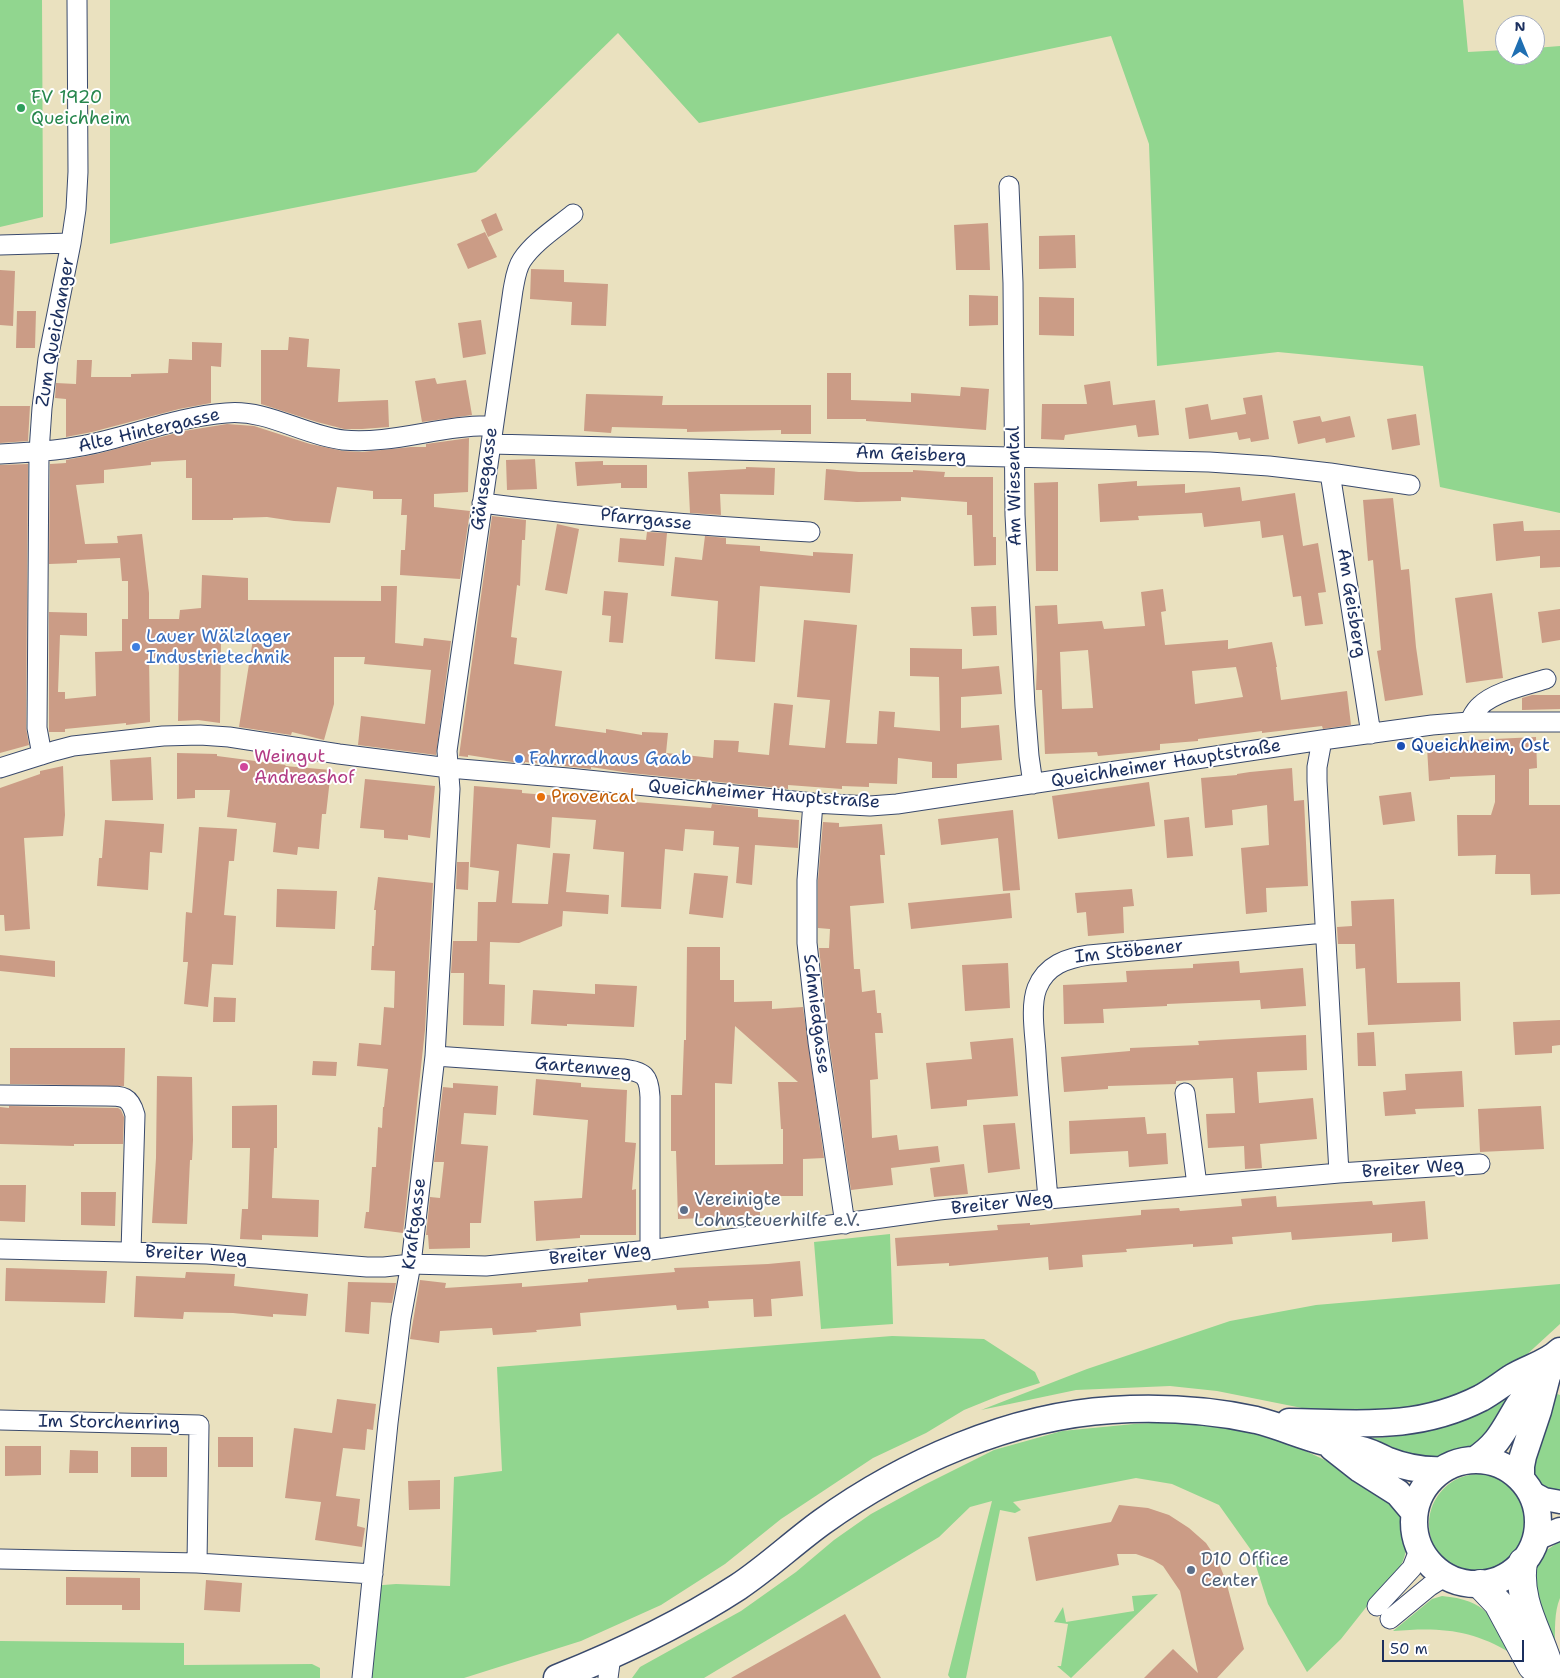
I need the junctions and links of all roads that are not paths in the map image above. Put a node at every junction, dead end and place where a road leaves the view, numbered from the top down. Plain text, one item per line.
1 (77, 0) edge
2 (1009, 186) dead end
3 (573, 214) dead end
4 (71, 243) junction
5 (0, 245) edge
6 (492, 435) junction
7 (39, 452) junction
8 (0, 454) edge
9 (1014, 458) junction
10 (1330, 472) junction
11 (1410, 485) dead end
12 (482, 503) junction
13 (810, 532) dead end
14 (1546, 679) dead end
15 (1469, 722) junction
16 (1560, 722) edge
17 (1371, 734) junction
18 (1322, 740) junction
19 (42, 755) junction
20 (0, 768) edge
21 (449, 768) junction
22 (1033, 784) junction
23 (813, 803) junction
24 (1325, 933) junction
25 (435, 1056) junction
26 (1185, 1093) dead end
27 (0, 1095) edge
28 (1480, 1164) dead end
29 (1339, 1173) junction
30 (1197, 1185) junction
31 (1048, 1199) junction
32 (846, 1224) junction
33 (0, 1249) edge
34 (650, 1250) junction
35 (131, 1252) junction
36 (411, 1264) junction
37 (1555, 1360) edge
38 (0, 1420) edge
39 (1258, 1421) junction
40 (1326, 1442) junction
41 (1475, 1460) junction
42 (1442, 1470) junction
43 (1526, 1485) junction
44 (1560, 1502) edge
45 (1414, 1512) junction
46 (1560, 1529) edge
47 (1420, 1548) junction
48 (1530, 1550) junction
49 (0, 1559) edge
50 (197, 1563) junction
51 (373, 1574) junction
52 (1446, 1576) junction
53 (1480, 1584) junction
54 (610, 1667) edge
55 (363, 1669) edge
56 (557, 1678) edge
57 (1544, 1678) edge
58 (1552, 1678) edge

1 - 4 street, Zum Queichanger
2 - 9 street, Am Wiesental
3 - 6 street, Gänsegasse
4 - 5 street
4 - 7 street, Zum Queichanger
6 - 7 street, Alte Hintergasse
6 - 9 street, Am Geisberg
6 - 12 street, Gänsegasse
7 - 8 street, Alte Hintergasse
7 - 19 street, Zum Queichanger
9 - 10 street, Am Geisberg
9 - 22 street, Am Wiesental
10 - 11 street, Am Geisberg
10 - 17 street, Am Geisberg
12 - 13 street, Pfarrgasse
12 - 21 street, Gänsegasse
14 - 15 street
15 - 16 street, Queichheimer Hauptstraße
15 - 17 street, Queichheimer Hauptstraße
17 - 18 street, Queichheimer Hauptstraße
18 - 22 street, Queichheimer Hauptstraße
18 - 24 street
19 - 20 street, Queichheimer Hauptstraße
19 - 21 street, Queichheimer Hauptstraße
21 - 23 street, Queichheimer Hauptstraße
21 - 25 street, Kraftgasse
22 - 23 street, Queichheimer Hauptstraße
23 - 32 street, Schmiedgasse
24 - 29 street
24 - 31 street, Im Stöbener
25 - 34 street, Gartenweg
25 - 36 street, Kraftgasse
26 - 30 street
27 - 35 street
28 - 29 street, Breiter Weg
29 - 30 street, Breiter Weg
30 - 31 street, Breiter Weg
31 - 32 street, Breiter Weg
32 - 34 street, Breiter Weg
33 - 35 street, Breiter Weg
34 - 36 street, Breiter Weg
35 - 36 street, Breiter Weg
36 - 51 street, Kraftgasse
37 - 39 main road
37 - 41 main road
37 - 43 main road
38 - 50 street, Im Storchenring
39 - 40 main road
39 - 54 main road
40 - 42 main road
40 - 45 main road
41 - 42 main road
41 - 43 main road
42 - 45 main road
43 - 44 street
43 - 48 main road
45 - 47 main road
46 - 48 street
47 - 52 main road
47 - 52 street
48 - 53 main road
48 - 58 highway
49 - 50 street
50 - 51 street
51 - 55 street, Kraftgasse
52 - 53 main road
53 - 57 highway
54 - 56 main road

